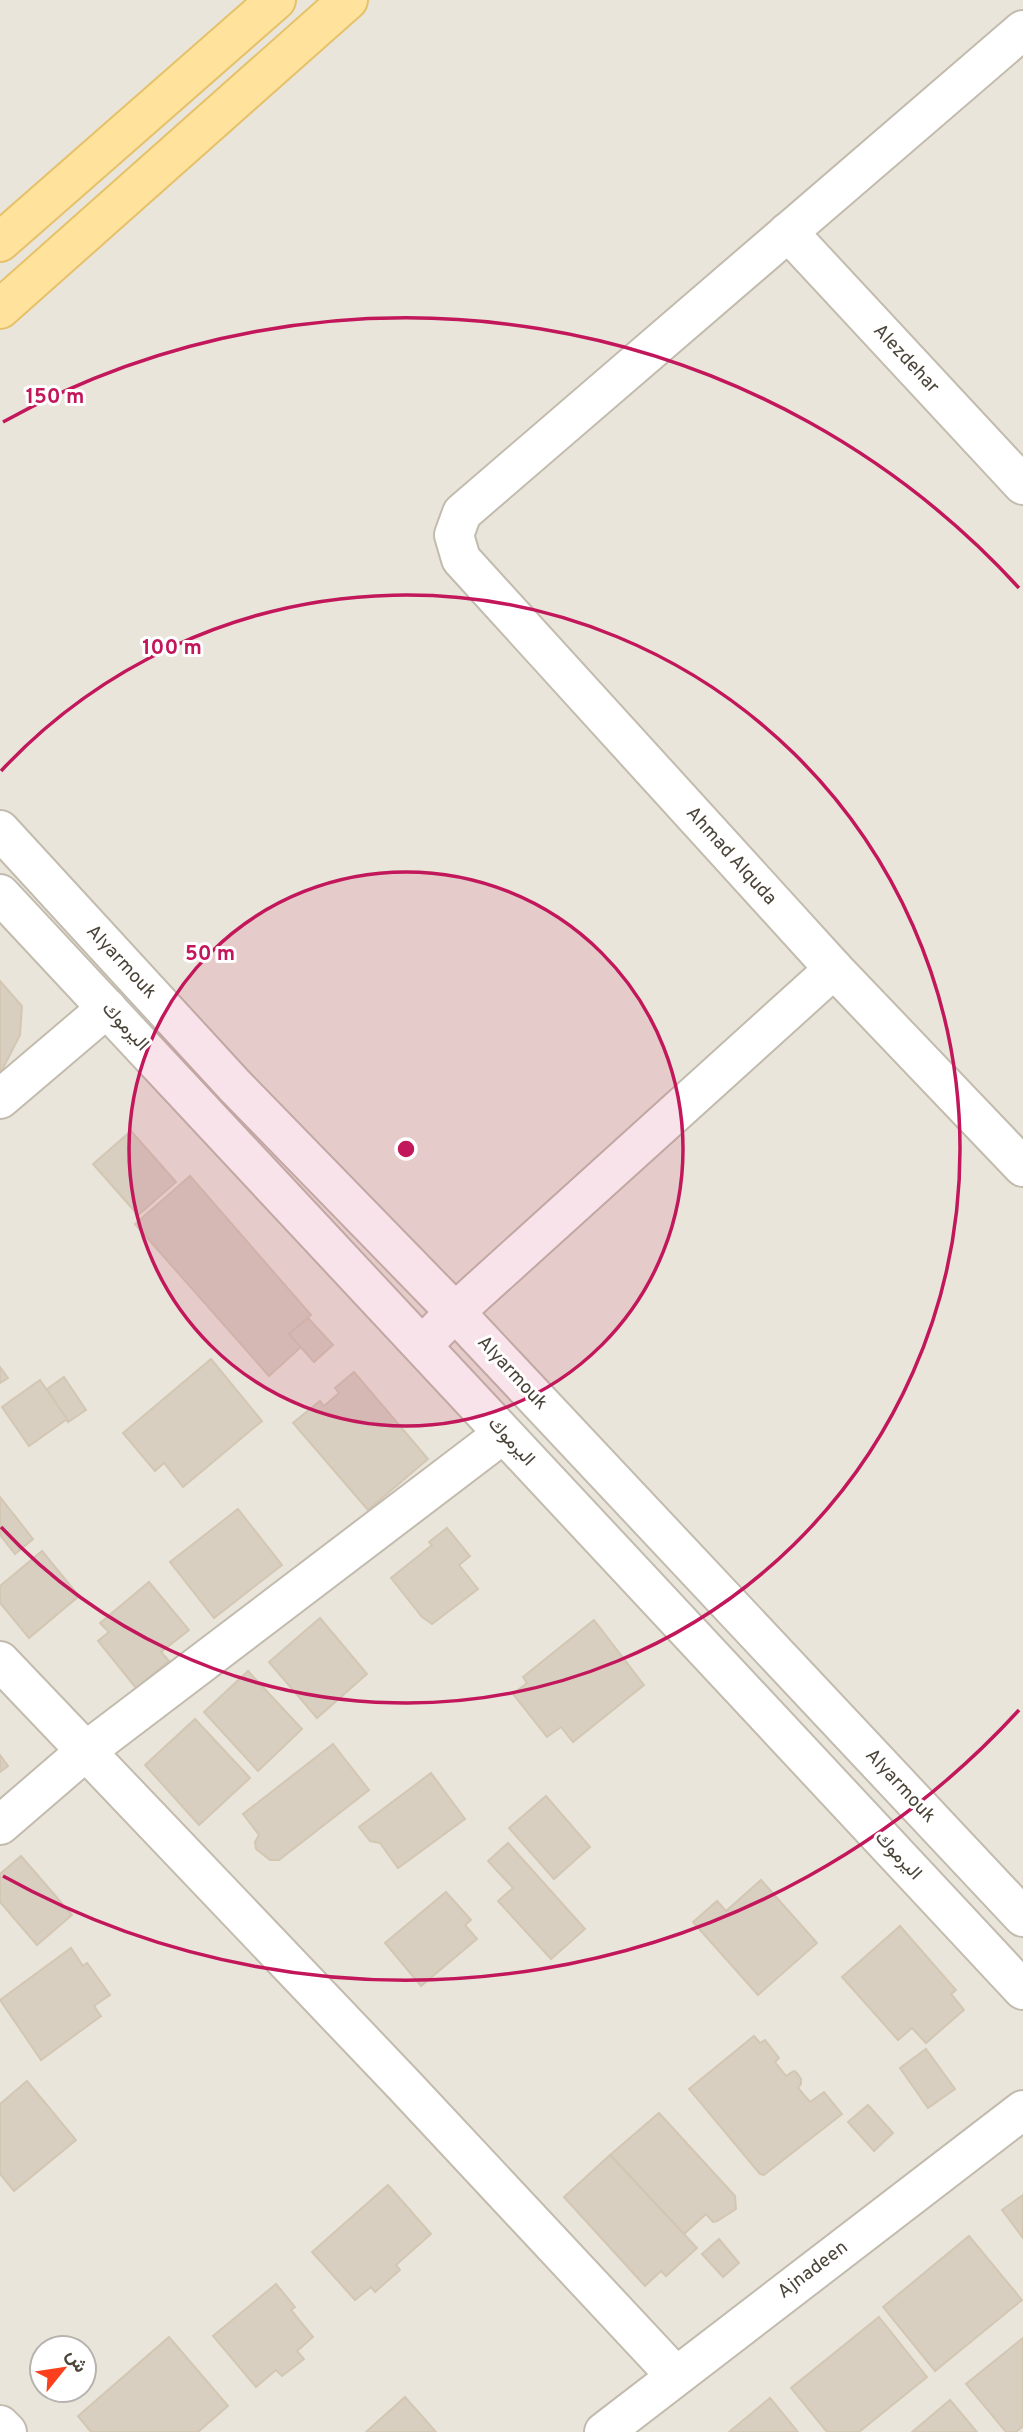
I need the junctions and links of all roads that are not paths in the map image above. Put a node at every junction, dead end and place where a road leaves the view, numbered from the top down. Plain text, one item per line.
1 (276, 0) edge
2 (348, 0) edge
3 (1023, 30) edge
4 (788, 232) junction
5 (0, 242) edge
6 (0, 309) edge
7 (1023, 485) edge
8 (0, 830) edge
9 (0, 894) edge
10 (834, 969) junction
11 (107, 1008) junction
12 (0, 1099) edge
13 (1023, 1167) edge
14 (455, 1312) junction
15 (423, 1345) junction
16 (503, 1434) junction
17 (0, 1661) edge
18 (86, 1751) junction
19 (0, 1825) edge
20 (1023, 1917) edge
21 (1023, 1990) edge
22 (1023, 2110) edge
23 (675, 2375) junction
24 (0, 2425) edge
25 (7, 2432) edge
26 (604, 2432) edge

1 - 5 main road
2 - 6 main road
3 - 4 street
4 - 7 street, Alezdehar
4 - 10 street, Ahmad Alquda
8 - 14 street, Alyarmouk
9 - 11 street, اليرموك
10 - 13 street, Ahmad Alquda
10 - 14 street
11 - 12 street
11 - 15 street, اليرموك
14 - 15 street
14 - 20 street, Alyarmouk
15 - 16 street, اليرموك
16 - 18 street
16 - 21 street, اليرموك
17 - 18 street
18 - 19 street
18 - 23 street
22 - 23 street, Ajnadeen
23 - 26 street, Ajnadeen
24 - 25 street

